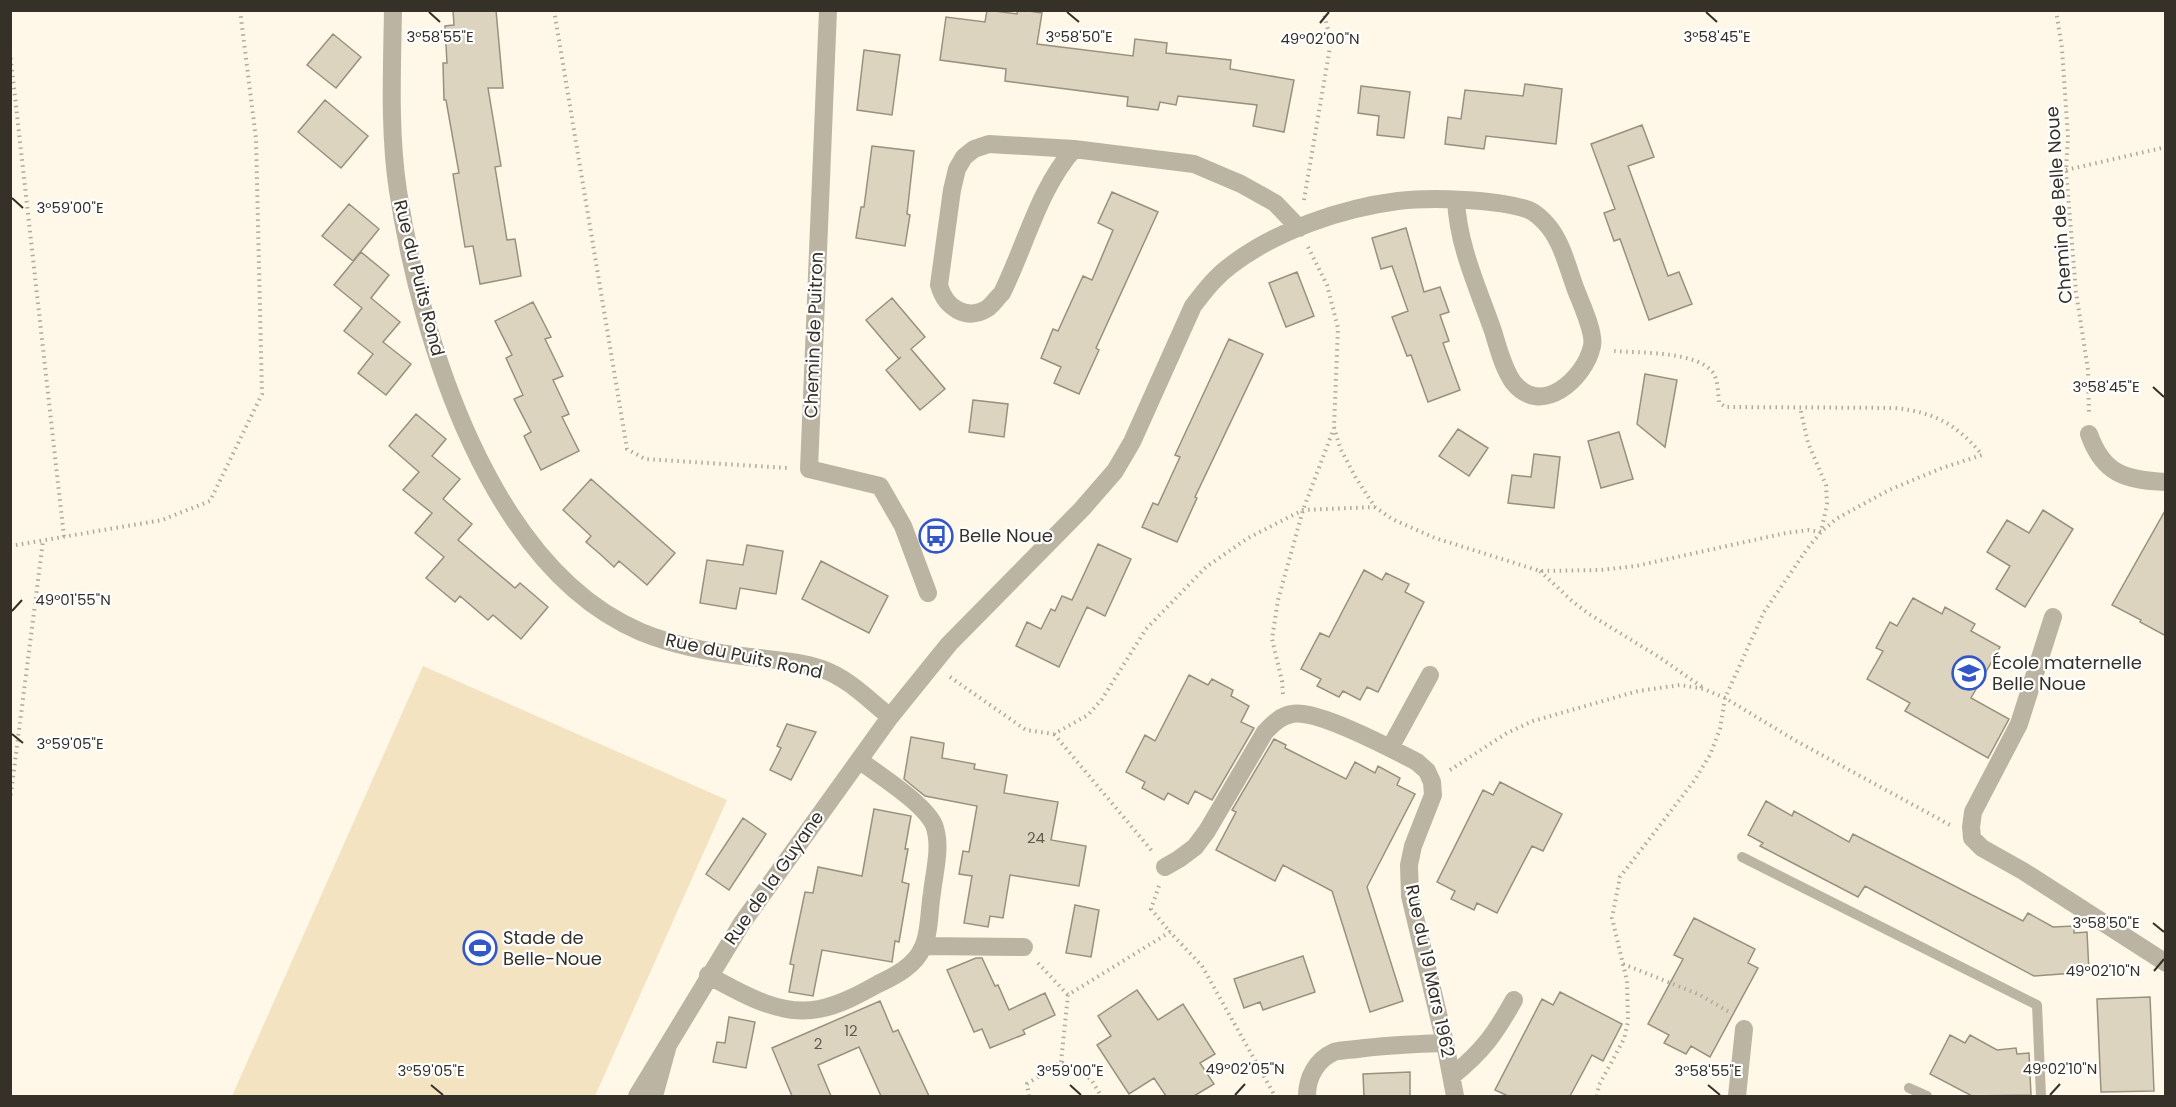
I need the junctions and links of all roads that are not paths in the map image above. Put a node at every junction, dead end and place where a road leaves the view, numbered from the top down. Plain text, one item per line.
1 (393, 10) edge
2 (828, 10) edge
3 (1074, 149) junction
4 (1456, 200) junction
5 (1299, 228) junction
6 (2089, 434) road end
7 (2166, 482) edge
8 (928, 592) dead end
9 (2053, 617) dead end
10 (1430, 675) dead end
11 (890, 717) junction
12 (1390, 748) junction
13 (859, 760) junction
14 (1742, 857) dead end
15 (1165, 867) road end
16 (924, 946) junction
17 (1024, 947) road end
18 (2166, 963) edge
19 (708, 975) junction
20 (1514, 1000) dead end
21 (1744, 1029) road end
22 (1445, 1042) junction
23 (668, 1044) junction
24 (1452, 1076) junction
25 (1909, 1088) dead end
26 (637, 1096) edge
27 (654, 1096) edge
28 (1307, 1096) edge
29 (1455, 1096) edge
30 (1737, 1096) edge
31 (1927, 1096) edge
32 (2041, 1096) edge

1 - 11 street, Rue du Puits Rond
2 - 8 street, Chemin de Puitron
3 - 3 street
3 - 5 street
4 - 4 street, Rue de la Guyane
4 - 5 street, Rue de la Guyane
5 - 11 street, Rue de la Guyane
6 - 7 street
9 - 18 street
10 - 12 street
11 - 13 street, Rue de la Guyane
12 - 15 street
12 - 22 street, Rue du 19 Mars 1962
13 - 16 street
13 - 19 street, Rue de la Guyane
14 - 32 lane
16 - 17 street
16 - 19 street
19 - 23 street, Rue de la Guyane
20 - 24 street, Rue du 19 Mars 1962
21 - 30 street
22 - 24 street, Rue du 19 Mars 1962
22 - 28 street
23 - 26 street, Rue de la Guyane
23 - 27 street, Rue de la Guyane
24 - 29 street, Rue du 19 Mars 1962
25 - 31 lane

